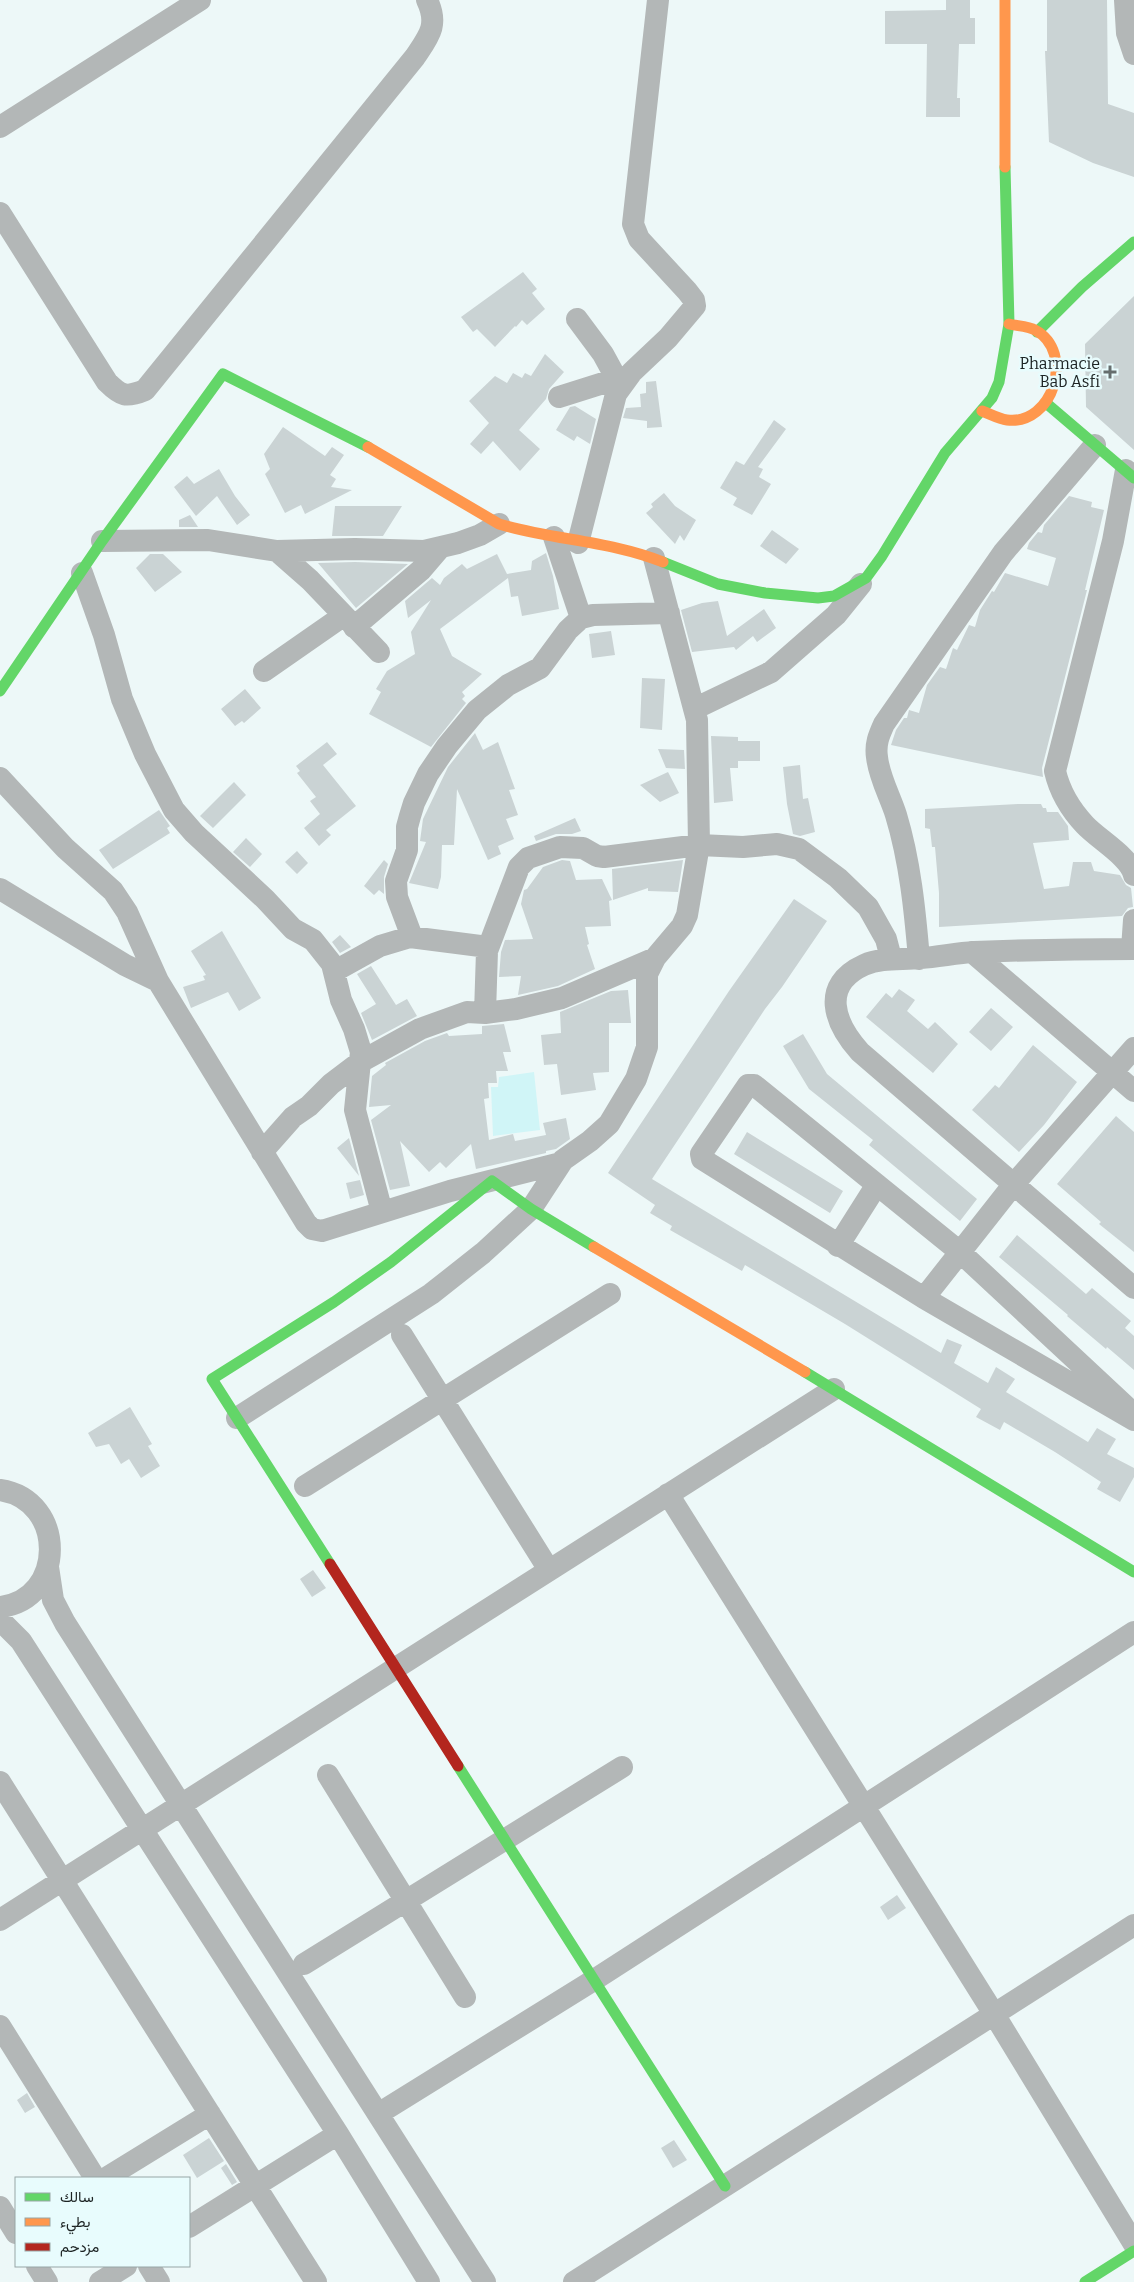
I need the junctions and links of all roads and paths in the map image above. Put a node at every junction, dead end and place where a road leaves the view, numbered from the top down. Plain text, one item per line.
1 (200, 0) edge
2 (427, 0) edge
3 (658, 0) edge
4 (1005, 0) edge
5 (1125, 0) edge
6 (1134, 54) edge
7 (0, 127) edge
8 (0, 213) edge
9 (1134, 242) edge
10 (577, 319) dead end
11 (1009, 324) junction
12 (1037, 332) junction
13 (618, 383) junction
14 (558, 397) dead end
15 (1046, 404) junction
16 (982, 411) junction
17 (1095, 445) junction
18 (1130, 474) edge
19 (499, 524) junction
20 (554, 537) junction
21 (102, 541) junction
22 (578, 543) junction
23 (439, 548) junction
24 (277, 551) junction
25 (654, 558) junction
26 (82, 573) junction
27 (866, 578) junction
28 (669, 612) junction
29 (581, 618) junction
30 (349, 622) junction
31 (379, 652) dead end
32 (264, 671) dead end
33 (0, 691) edge
34 (694, 709) junction
35 (0, 778) edge
36 (699, 845) junction
37 (1134, 875) edge
38 (0, 890) edge
39 (1134, 920) edge
40 (412, 937) junction
41 (488, 947) junction
42 (1133, 949) edge
43 (972, 952) junction
44 (655, 958) junction
45 (891, 958) junction
46 (920, 958) junction
47 (335, 971) junction
48 (158, 981) junction
49 (485, 1013) junction
50 (1134, 1048) edge
51 (360, 1062) junction
52 (1112, 1071) junction
53 (1134, 1092) edge
54 (262, 1152) junction
55 (561, 1163) junction
56 (492, 1181) junction
57 (1014, 1185) junction
58 (876, 1186) junction
59 (531, 1209) junction
60 (382, 1212) junction
61 (838, 1246) junction
62 (960, 1252) junction
63 (1134, 1288) edge
64 (610, 1294) dead end
65 (924, 1298) junction
66 (402, 1335) dead end
67 (834, 1389) junction
68 (442, 1400) junction
69 (1134, 1414) edge
70 (237, 1418) junction
71 (1134, 1420) edge
72 (305, 1486) dead end
73 (0, 1490) edge
74 (668, 1494) junction
75 (48, 1567) junction
76 (549, 1570) junction
77 (1134, 1572) edge
78 (0, 1607) edge
79 (0, 1620) edge
80 (1134, 1632) edge
81 (396, 1668) junction
82 (622, 1766) dead end
83 (328, 1776) dead end
84 (0, 1782) edge
85 (181, 1805) junction
86 (863, 1806) junction
87 (141, 1830) junction
88 (505, 1839) junction
89 (62, 1881) junction
90 (406, 1901) junction
91 (0, 1920) edge
92 (1134, 1925) edge
93 (304, 1964) dead end
94 (594, 1980) junction
95 (465, 1997) dead end
96 (994, 2014) junction
97 (0, 2026) edge
98 (210, 2114) junction
99 (378, 2114) junction
100 (338, 2134) junction
101 (94, 2177) edge
102 (108, 2177) edge
103 (256, 2186) junction
104 (725, 2186) junction
105 (0, 2207) edge
106 (190, 2226) edge
107 (15, 2231) edge
108 (1134, 2244) edge
109 (1134, 2251) edge
110 (38, 2267) edge
111 (124, 2267) edge
112 (149, 2267) edge
113 (47, 2282) edge
114 (100, 2282) edge
115 (159, 2282) edge
116 (316, 2282) edge
117 (429, 2282) edge
118 (485, 2282) edge
119 (574, 2282) edge
120 (1085, 2282) edge

1 - 7 street
2 - 8 street
3 - 13 street
4 - 11 main road
5 - 6 street
9 - 12 main road
10 - 13 street
11 - 12 main road
11 - 16 main road
12 - 15 main road
13 - 14 street
13 - 22 street
15 - 16 main road
15 - 17 main road
16 - 27 main road
17 - 18 main road
17 - 46 street
18 - 37 street
19 - 20 main road
19 - 21 main road
19 - 23 street
20 - 22 main road
20 - 29 street
21 - 24 street
21 - 26 main road
22 - 25 main road
23 - 24 street
23 - 30 street
24 - 30 street
25 - 27 main road
25 - 28 street
26 - 33 main road
26 - 47 street
27 - 34 street
28 - 29 street
28 - 34 street
29 - 40 street
30 - 31 street
30 - 32 street
34 - 36 street
35 - 48 street
36 - 41 street
36 - 44 street
36 - 45 street
38 - 48 street
39 - 42 street
40 - 41 street
40 - 47 street
41 - 49 street
42 - 43 street
43 - 46 street
43 - 52 street
44 - 49 street
44 - 55 street
45 - 46 street
45 - 57 street
47 - 51 street
48 - 54 street
49 - 51 street
50 - 52 street
51 - 54 street
51 - 60 street
52 - 53 street
52 - 57 street
54 - 60 street
55 - 56 street
55 - 59 street
56 - 59 main road
56 - 60 street
56 - 70 main road
57 - 62 street
57 - 63 street
58 - 61 street
58 - 61 street
58 - 62 street
59 - 67 main road
59 - 70 street
61 - 65 street
62 - 65 street
62 - 69 street
64 - 68 street
65 - 71 street
66 - 68 street
67 - 74 street
67 - 77 main road
68 - 72 street
68 - 76 street
70 - 81 main road
73 - 75 street
74 - 76 street
74 - 86 street
75 - 78 street
75 - 85 street
76 - 81 street
79 - 87 street
80 - 86 street
81 - 85 street
81 - 88 main road
82 - 88 street
83 - 90 street
84 - 89 street
85 - 87 street
85 - 99 street
86 - 94 street
86 - 96 street
87 - 89 street
87 - 100 street
88 - 90 street
88 - 94 main road
89 - 91 street
89 - 98 street
90 - 93 street
90 - 95 street
92 - 96 street
94 - 99 street
94 - 104 main road
96 - 104 street
96 - 108 street
97 - 101 street
98 - 102 street
98 - 103 street
99 - 118 street
100 - 103 street
100 - 117 street
103 - 106 street
103 - 116 street
104 - 119 street
105 - 107 street
109 - 120 main road
110 - 113 street
111 - 114 street
112 - 115 street

